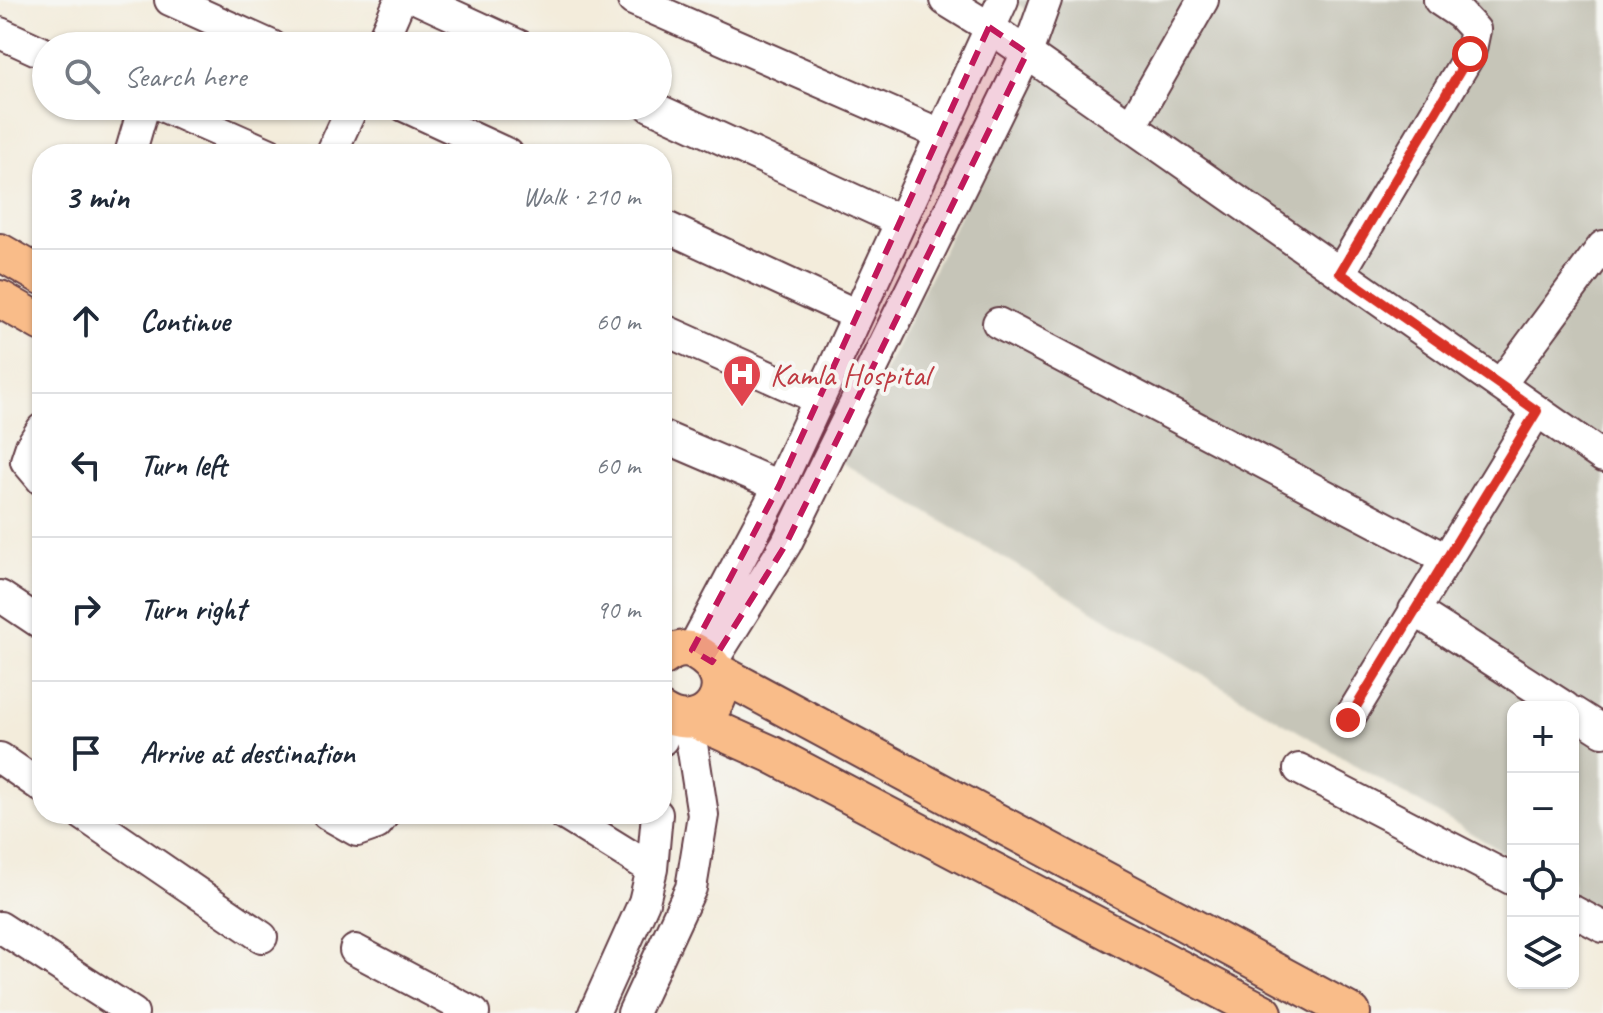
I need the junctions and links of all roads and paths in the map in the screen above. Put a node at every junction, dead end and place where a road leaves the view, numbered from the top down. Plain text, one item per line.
1 (170, 0) edge
2 (400, 0) edge
3 (420, 0) edge
4 (633, 0) edge
5 (945, 0) edge
6 (1003, 0) edge
7 (1046, 0) edge
8 (1203, 0) edge
9 (1439, 0) edge
10 (989, 27) junction
11 (241, 32) edge
12 (386, 32) edge
13 (490, 32) edge
14 (0, 33) edge
15 (32, 48) edge
16 (1027, 53) junction
17 (672, 116) edge
18 (140, 120) edge
19 (194, 120) edge
20 (347, 120) edge
21 (434, 120) edge
22 (1131, 126) junction
23 (940, 134) junction
24 (133, 144) edge
25 (248, 144) edge
26 (336, 144) edge
27 (486, 144) edge
28 (900, 221) junction
29 (672, 230) edge
30 (1603, 246) edge
31 (0, 252) edge
32 (32, 270) edge
33 (1340, 273) junction
34 (0, 299) edge
35 (857, 315) junction
36 (32, 317) edge
37 (998, 323) dead end
38 (672, 333) edge
39 (1500, 385) junction
40 (819, 399) junction
41 (1537, 411) junction
42 (672, 440) edge
43 (32, 444) edge
44 (1603, 457) edge
45 (32, 468) edge
46 (779, 486) junction
47 (1446, 559) junction
48 (0, 596) edge
49 (1414, 610) junction
50 (32, 617) edge
51 (688, 654) edge
52 (1556, 701) edge
53 (1579, 716) edge
54 (1348, 720) dead end
55 (674, 721) edge
56 (1603, 731) edge
57 (0, 758) edge
58 (1299, 769) dead end
59 (32, 780) edge
60 (97, 824) edge
61 (345, 824) edge
62 (377, 824) edge
63 (579, 824) edge
64 (656, 824) edge
65 (652, 869) junction
66 (1507, 877) edge
67 (1579, 914) edge
68 (0, 927) edge
69 (1603, 927) edge
70 (262, 937) dead end
71 (355, 950) dead end
72 (133, 1013) edge
73 (474, 1013) edge
74 (594, 1013) edge
75 (633, 1013) edge
76 (1264, 1013) edge
77 (1352, 1013) edge

1 - 11 street
2 - 12 street
3 - 13 street
4 - 23 street
5 - 10 street
6 - 10 street
7 - 16 street
8 - 22 street
9 - 33 street
10 - 16 street
10 - 23 street
14 - 15 street
16 - 22 street
16 - 51 street
17 - 28 street
18 - 24 street
19 - 25 street
20 - 26 street
21 - 27 street
22 - 33 street
23 - 28 street
28 - 35 street
29 - 35 street
30 - 39 street
31 - 32 main road
33 - 39 street
34 - 36 main road
35 - 40 street
37 - 47 street
38 - 40 street
39 - 41 street
40 - 46 street
41 - 44 street
41 - 47 street
42 - 46 street
43 - 45 street
46 - 51 street
47 - 49 street
48 - 50 street
49 - 52 street
49 - 54 street
51 - 55 main road
51 - 77 main road
53 - 56 street
55 - 75 street
55 - 76 main road
57 - 59 street
58 - 66 street
60 - 70 street
61 - 62 street
63 - 65 street
64 - 65 street
65 - 74 street
67 - 69 street
68 - 72 street
71 - 73 street

